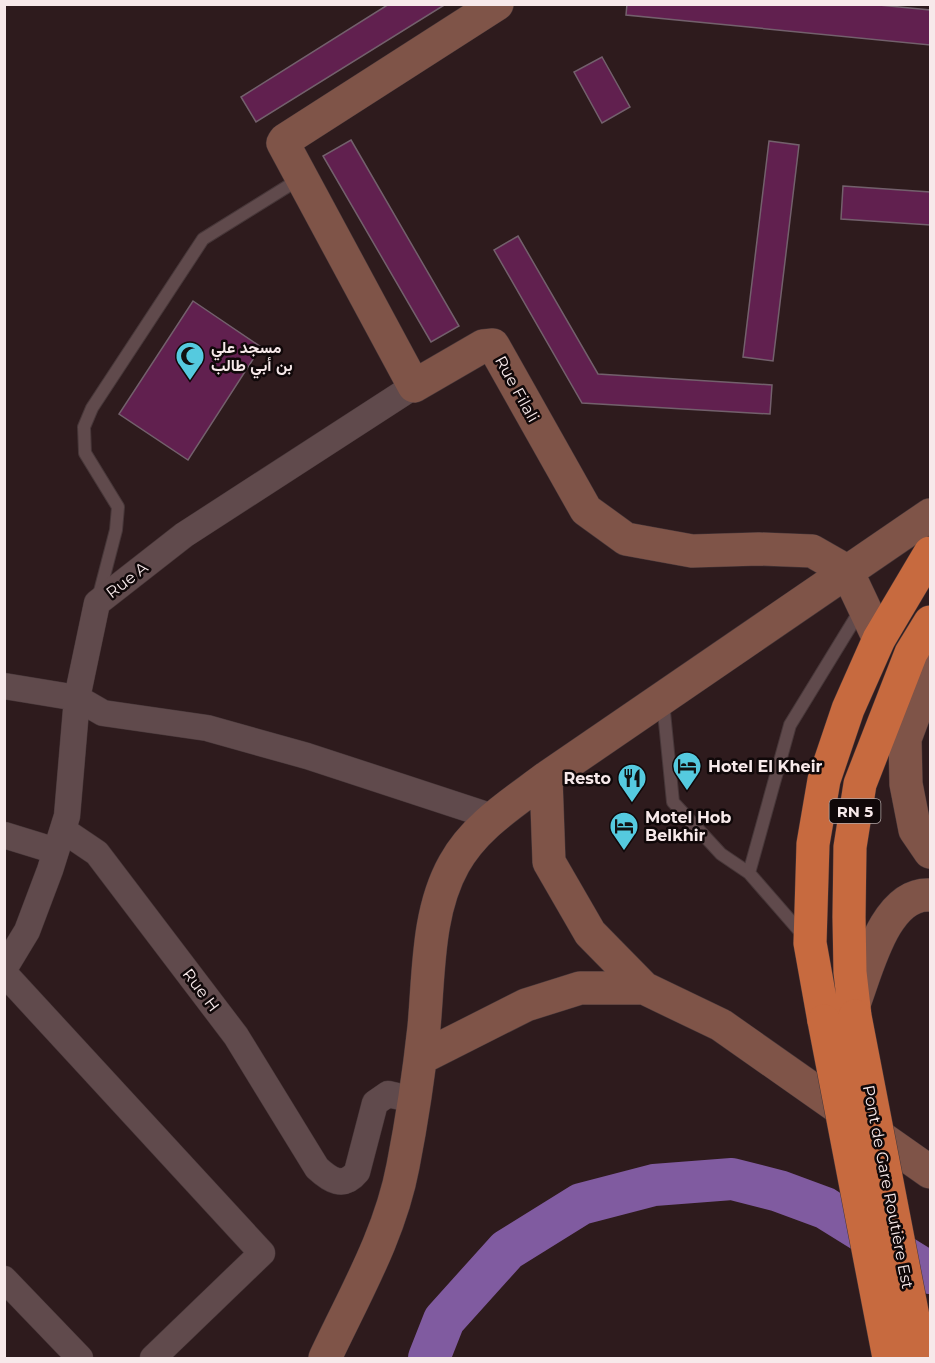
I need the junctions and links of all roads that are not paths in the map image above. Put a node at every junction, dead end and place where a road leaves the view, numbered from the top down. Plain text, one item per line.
1 (497, 4) edge
2 (301, 178) junction
3 (414, 386) junction
4 (930, 515) edge
5 (930, 553) edge
6 (847, 571) junction
7 (97, 603) junction
8 (863, 605) junction
9 (930, 622) edge
10 (879, 639) junction
11 (930, 672) edge
12 (4, 686) edge
13 (662, 697) junction
14 (78, 698) junction
15 (546, 777) junction
16 (493, 817) junction
17 (4, 835) edge
18 (59, 841) junction
19 (930, 852) edge
20 (749, 873) junction
21 (930, 895) edge
22 (810, 943) junction
23 (4, 971) edge
24 (644, 988) junction
25 (844, 1014) junction
26 (420, 1058) junction
27 (414, 1100) junction
28 (930, 1172) edge
29 (4, 1279) edge
30 (80, 1359) edge
31 (153, 1359) edge
32 (325, 1359) edge
33 (890, 1359) edge
34 (921, 1359) edge

1 - 2 street
2 - 3 street
2 - 7 lane
3 - 6 street, Rue Filali
3 - 7 street, Rue A
4 - 6 street
5 - 10 highway, RN 5
6 - 8 street
6 - 13 street
7 - 14 street, Rue A
8 - 10 street
8 - 20 lane
9 - 25 highway, RN 5
10 - 22 highway, RN 5
11 - 19 street
12 - 14 street
13 - 15 street
13 - 20 lane
14 - 16 street
14 - 18 street, Rue A
15 - 16 street
15 - 24 street
16 - 26 street
17 - 18 street, Rue H
18 - 23 street, Rue A
18 - 27 street, Rue H
20 - 22 lane
21 - 25 street
22 - 25 highway, RN 5
23 - 31 street
24 - 26 street
24 - 28 street
25 - 33 highway, Pont de Gare Routière Est / RN 5, bridge
25 - 34 highway, Pont de Gare Routière Est / RN 5, bridge
26 - 27 street
27 - 32 street
29 - 30 street

